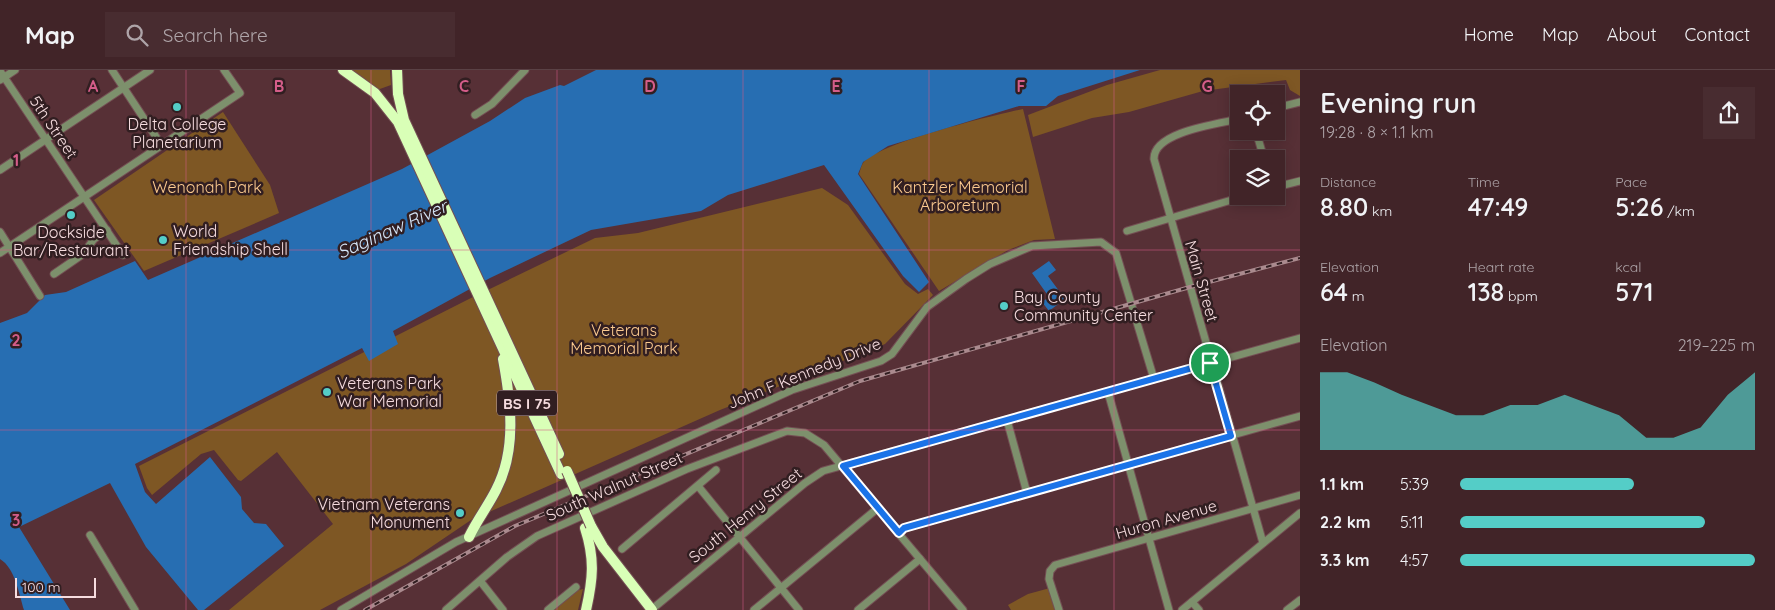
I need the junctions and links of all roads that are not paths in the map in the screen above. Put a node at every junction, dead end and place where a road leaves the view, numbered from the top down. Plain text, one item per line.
1 (16, 70) edge
2 (112, 70) edge
3 (150, 70) edge
4 (224, 70) edge
5 (343, 70) edge
6 (397, 70) edge
7 (401, 70) edge
8 (525, 70) edge
9 (1, 76) edge
10 (123, 88) junction
11 (398, 94) junction
12 (1300, 102) edge
13 (1285, 106) edge
14 (477, 114) dead end
15 (1230, 120) edge
16 (45, 139) junction
17 (409, 139) junction
18 (162, 146) junction
19 (0, 170) edge
20 (1300, 181) edge
21 (1285, 185) edge
22 (84, 197) junction
23 (1230, 200) edge
24 (1170, 218) junction
25 (107, 230) junction
26 (1127, 231) dead end
27 (0, 232) edge
28 (9, 247) junction
29 (0, 253) edge
30 (123, 255) dead end
31 (54, 274) dead end
32 (40, 296) dead end
33 (498, 330) junction
34 (1300, 338) edge
35 (500, 346) junction
36 (1210, 363) junction
37 (1154, 379) junction
38 (1108, 392) junction
39 (1300, 416) edge
40 (1007, 420) junction
41 (1231, 436) junction
42 (1129, 464) junction
43 (843, 466) junction
44 (716, 470) dead end
45 (564, 472) junction
46 (698, 486) junction
47 (1027, 493) junction
48 (1300, 495) edge
49 (878, 508) junction
50 (1252, 508) junction
51 (1300, 513) edge
52 (588, 527) junction
53 (899, 533) junction
54 (90, 536) dead end
55 (469, 537) junction
56 (740, 537) junction
57 (1149, 538) junction
58 (1263, 543) junction
59 (622, 549) dead end
60 (920, 559) junction
61 (480, 582) junction
62 (576, 587) dead end
63 (781, 588) junction
64 (1300, 600) edge
65 (1192, 602) junction
66 (135, 610) edge
67 (341, 610) edge
68 (446, 610) edge
69 (503, 610) edge
70 (548, 610) edge
71 (586, 610) edge
72 (651, 610) edge
73 (754, 610) edge
74 (800, 610) edge
75 (858, 610) edge
76 (963, 610) edge
77 (1059, 610) edge
78 (1169, 610) edge
79 (1182, 610) edge
80 (1199, 610) edge
81 (1287, 610) edge

1 - 9 street
2 - 10 street
3 - 10 street
4 - 18 street
5 - 17 highway, BS I 75
6 - 11 highway, BS I 75
7 - 11 highway
8 - 14 street
9 - 16 street, 5th Street
10 - 16 street
10 - 18 street
11 - 17 highway, BS I 75
12 - 13 street
15 - 24 street, Main Street
16 - 19 street
16 - 22 street, 5th Street
17 - 33 highway, BS I 75
18 - 22 street
20 - 21 street
22 - 25 street, 5th Street
22 - 28 street
23 - 24 street
24 - 26 street
24 - 36 street, Main Street
25 - 30 street, 5th Street
25 - 31 street
27 - 28 street
28 - 29 street
28 - 32 street
33 - 35 highway, BS I 75
33 - 45 highway, BS I 75
34 - 36 street, South Henry Street
35 - 45 highway, BS I 75
35 - 55 highway
36 - 37 street, South Henry Street
36 - 41 street, Main Street
37 - 38 street, South Henry Street
37 - 55 street, John F Kennedy Drive
38 - 40 street, South Henry Street
38 - 42 street
39 - 41 street
40 - 43 street, South Henry Street
40 - 47 street
41 - 42 street
41 - 50 street, Main Street
42 - 47 street
42 - 57 street
43 - 49 street
43 - 56 street, South Henry Street
43 - 61 street, South Walnut Street
44 - 46 street
45 - 52 highway, BS I 75, bridge
46 - 56 street
46 - 59 street
47 - 53 street
48 - 50 street, Huron Avenue
49 - 53 street
49 - 63 street
50 - 57 street, Huron Avenue
50 - 58 street, Main Street
51 - 58 street
52 - 71 highway, BS I 75
52 - 72 highway, BS I 75
53 - 60 street
54 - 66 street
55 - 67 street, John F Kennedy Drive
56 - 63 street
56 - 72 street, South Henry Street
57 - 77 street, Huron Avenue
57 - 78 street
58 - 65 street
60 - 75 street
60 - 76 street
61 - 68 street, South Walnut Street
61 - 69 street
62 - 70 street
63 - 73 street
63 - 74 street
64 - 81 street
65 - 79 street
65 - 80 street

